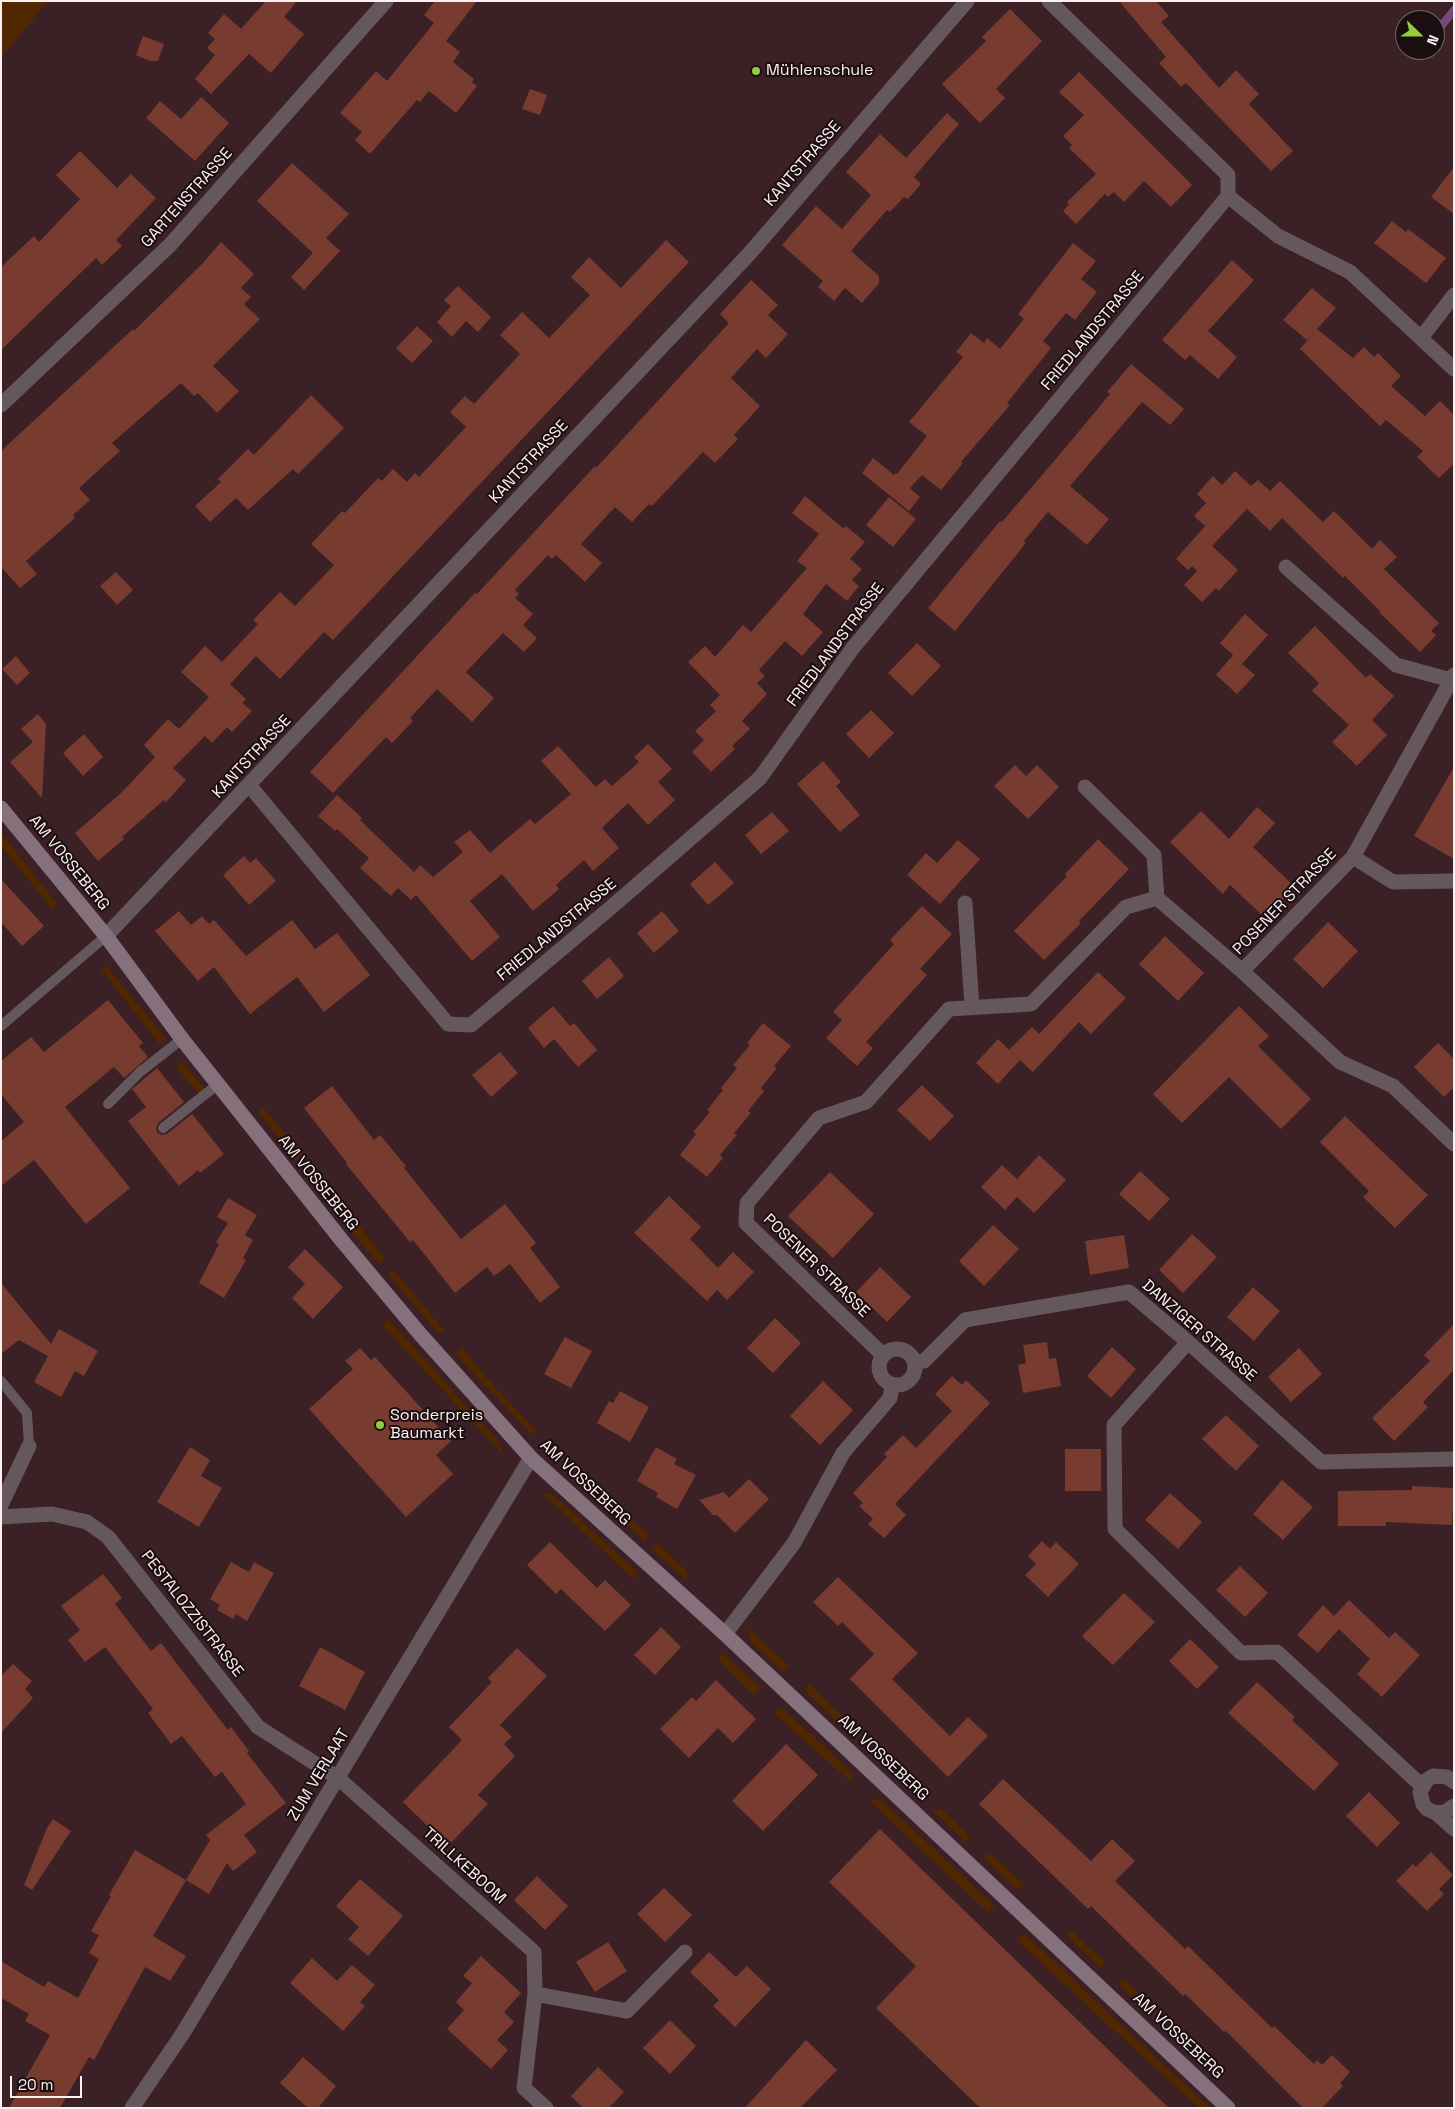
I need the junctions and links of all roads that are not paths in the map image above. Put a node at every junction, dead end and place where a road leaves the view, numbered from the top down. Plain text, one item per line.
1 (386, 1) edge
2 (967, 1) edge
3 (1049, 1) edge
4 (1228, 196) junction
5 (1454, 295) edge
6 (1421, 338) junction
7 (1454, 369) edge
8 (1, 405) edge
9 (1286, 567) dead end
10 (1452, 678) edge
11 (249, 785) junction
12 (1085, 787) dead end
13 (1, 808) edge
14 (1353, 857) junction
15 (1454, 881) edge
16 (1157, 898) junction
17 (965, 902) dead end
18 (106, 936) junction
19 (1242, 971) junction
20 (972, 1007) junction
21 (1, 1026) edge
22 (182, 1039) junction
23 (218, 1084) junction
24 (108, 1104) dead end
25 (163, 1128) dead end
26 (1454, 1144) edge
27 (1188, 1342) junction
28 (883, 1355) junction
29 (915, 1362) junction
30 (1, 1381) edge
31 (892, 1385) junction
32 (29, 1446) joint
33 (531, 1458) junction
34 (1454, 1459) edge
35 (1, 1505) edge
36 (1, 1518) edge
37 (724, 1634) junction
38 (338, 1778) junction
39 (1453, 1781) edge
40 (1422, 1786) junction
41 (1454, 1806) edge
42 (1436, 1813) junction
43 (1454, 1829) edge
44 (685, 1952) dead end
45 (535, 1994) junction
46 (132, 2108) edge
47 (546, 2108) edge
48 (1228, 2108) edge

1 - 8 street, GARTENSTRASSE
2 - 11 street, KANTSTRASSE
3 - 4 street
4 - 6 street
4 - 11 street, FRIEDLANDSTRASSE
5 - 6 street
6 - 7 street
9 - 10 street
10 - 14 street, POSENER STRASSE
11 - 18 street, KANTSTRASSE
12 - 16 street
13 - 18 street, AM VOSSEBERG
14 - 15 street
14 - 19 street, POSENER STRASSE
16 - 19 street, POSENER STRASSE
16 - 20 street, POSENER STRASSE
17 - 20 street
18 - 21 lane
18 - 22 street, AM VOSSEBERG
19 - 26 street, POSENER STRASSE
20 - 28 street, POSENER STRASSE
22 - 23 street, AM VOSSEBERG
22 - 24 lane
23 - 25 lane
23 - 33 street, AM VOSSEBERG
27 - 29 street, DANZIGER STRASSE
27 - 34 street, DANZIGER STRASSE
27 - 40 street
28 - 29 street
28 - 31 street
29 - 31 street
30 - 32 lane
31 - 37 street
32 - 35 street
33 - 37 street, AM VOSSEBERG
33 - 38 street, ZUM VERLAAT
36 - 38 street, PESTALOZZISTRASSE
37 - 48 street, AM VOSSEBERG
38 - 45 street, TRILLKEBOOM
38 - 46 street, ZUM VERLAAT
39 - 40 street
40 - 42 street
41 - 42 street
42 - 43 street
44 - 45 street
45 - 47 street, TRILLKEBOOM

